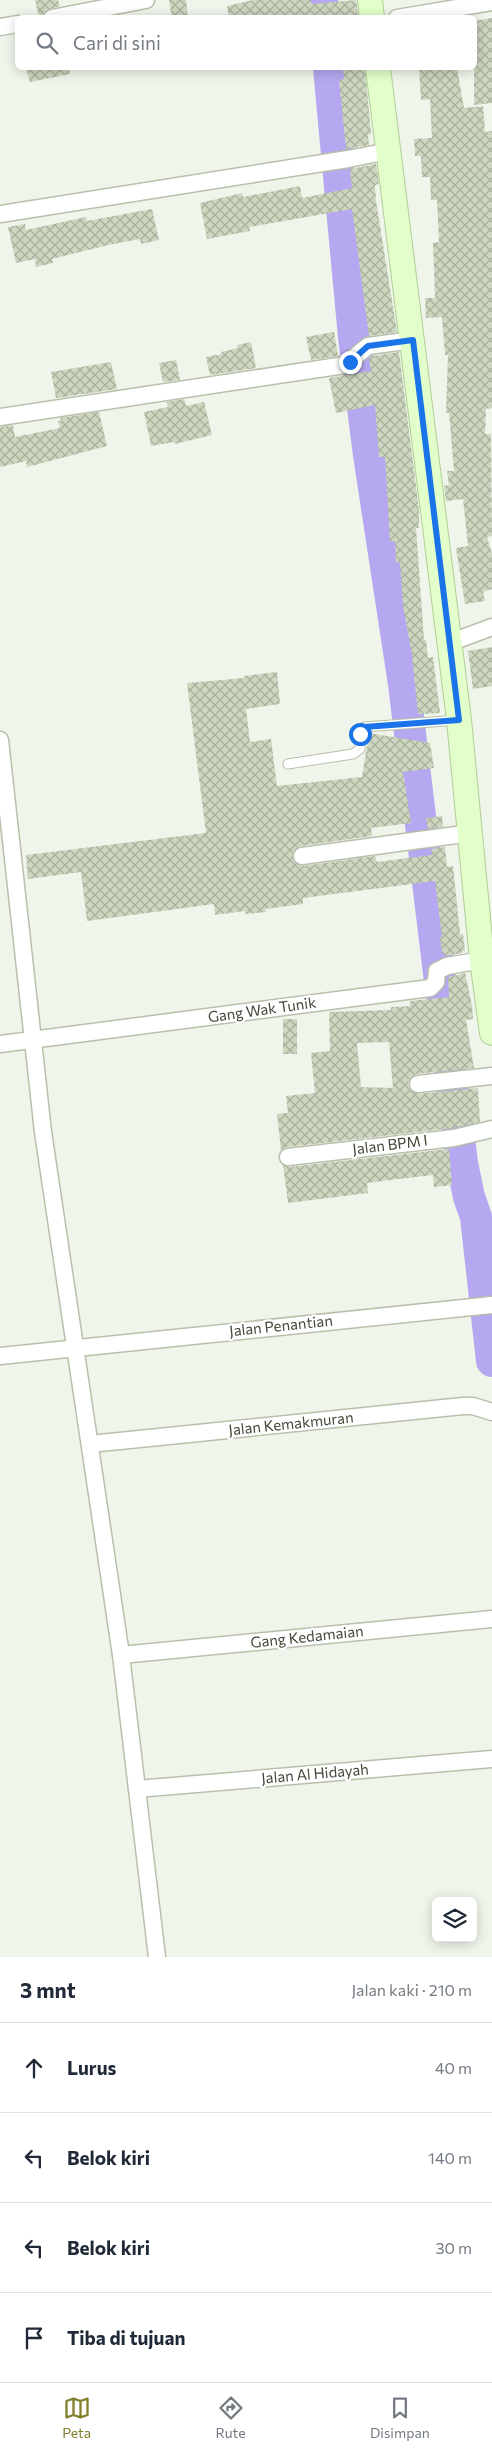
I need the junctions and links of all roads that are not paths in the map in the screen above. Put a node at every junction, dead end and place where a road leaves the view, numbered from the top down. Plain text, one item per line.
1 (146, 0) edge
2 (370, 0) edge
3 (492, 2) edge
4 (68, 15) edge
5 (372, 15) edge
6 (415, 15) edge
7 (15, 24) edge
8 (0, 27) edge
9 (378, 70) edge
10 (390, 150) junction
11 (0, 214) edge
12 (413, 340) junction
13 (0, 418) edge
14 (492, 627) edge
15 (450, 643) junction
16 (459, 720) junction
17 (0, 740) edge
18 (288, 764) dead end
19 (471, 833) junction
20 (302, 856) dead end
21 (482, 960) junction
22 (492, 1033) edge
23 (27, 1041) junction
24 (0, 1044) edge
25 (492, 1076) edge
26 (418, 1084) dead end
27 (492, 1129) edge
28 (288, 1157) dead end
29 (488, 1305) edge
30 (67, 1348) junction
31 (0, 1356) edge
32 (490, 1412) edge
33 (90, 1444) junction
34 (492, 1619) edge
35 (121, 1655) junction
36 (492, 1759) edge
37 (137, 1789) junction
38 (157, 1957) edge

1 - 4 street
2 - 5 street
3 - 6 street
7 - 8 street
9 - 10 street
10 - 11 street
10 - 12 street
12 - 13 street
12 - 15 street
14 - 15 street
15 - 16 street
16 - 18 lane
16 - 19 street
17 - 23 street
19 - 20 street
19 - 21 street
21 - 22 street
21 - 23 street, Gang Wak Tunik
23 - 24 street
23 - 30 street
25 - 26 street
27 - 28 street, Jalan BPM I
29 - 30 street, Jalan Penantian
30 - 31 street, Jalan Penantian
30 - 33 street
32 - 33 street, Jalan Kemakmuran
33 - 35 street
34 - 35 street, Gang Kedamaian
35 - 37 street
36 - 37 street, Jalan Al Hidayah
37 - 38 street

